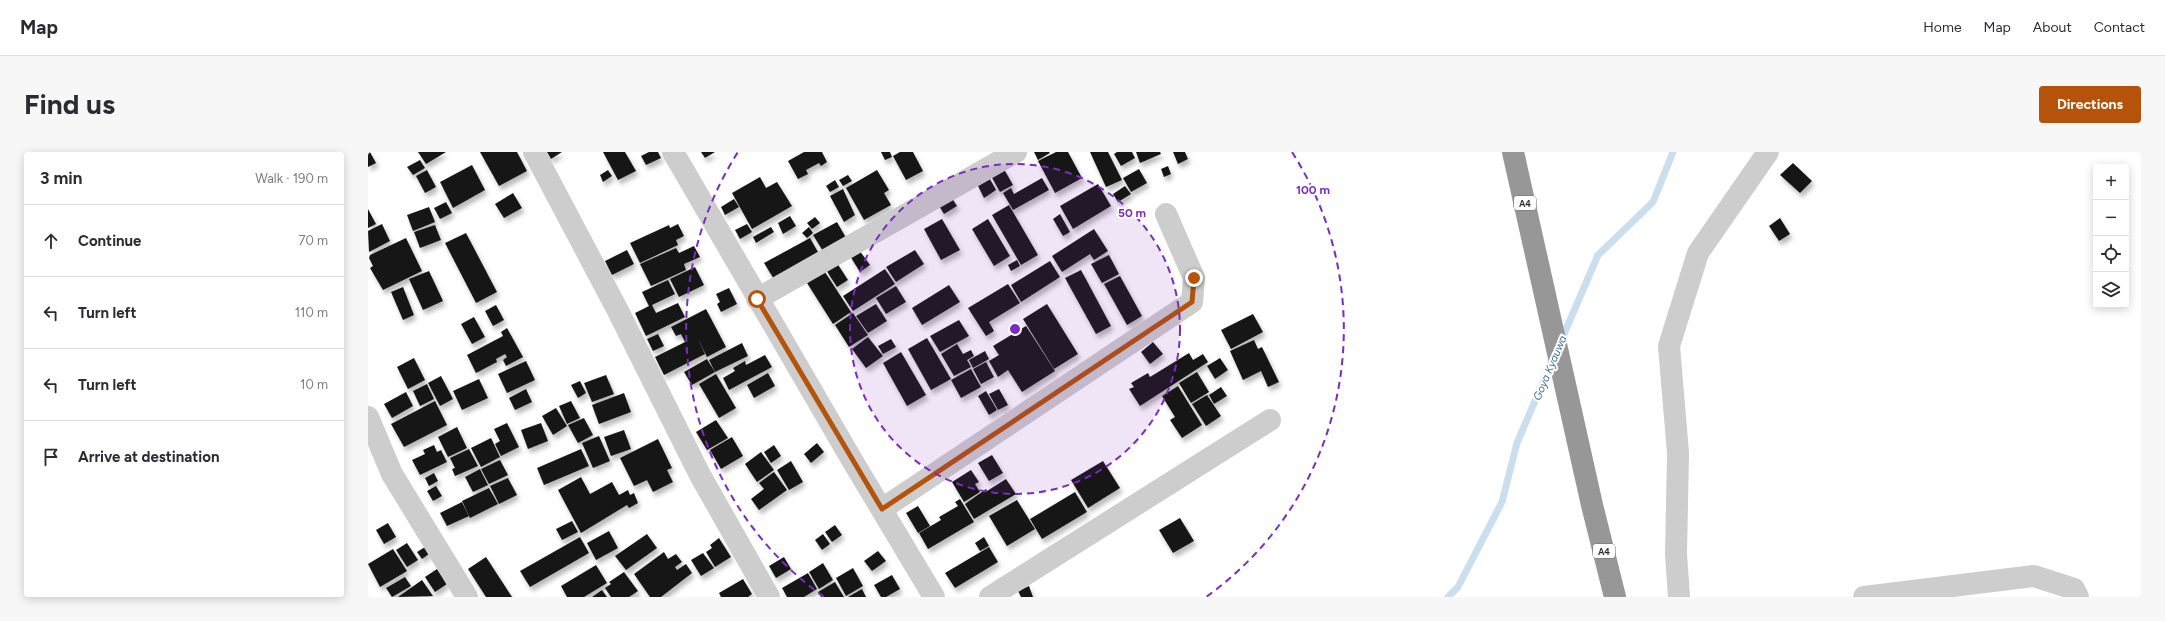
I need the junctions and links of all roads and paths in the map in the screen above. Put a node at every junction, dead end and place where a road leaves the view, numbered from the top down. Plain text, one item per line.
1 (534, 152) edge
2 (673, 152) edge
3 (1016, 152) edge
4 (1512, 152) edge
5 (1768, 152) edge
6 (1166, 214) dead end
7 (757, 299) junction
8 (368, 417) edge
9 (1270, 420) dead end
10 (882, 509) junction
11 (467, 597) edge
12 (769, 597) edge
13 (934, 597) edge
14 (990, 597) edge
15 (1615, 597) edge
16 (1679, 597) edge
17 (1864, 597) edge
18 (2078, 597) edge

1 - 12 street
2 - 7 street
3 - 7 street
4 - 15 highway, A4
5 - 16 street
6 - 10 street
7 - 10 street
8 - 11 street
9 - 14 street
10 - 13 street
17 - 18 street

